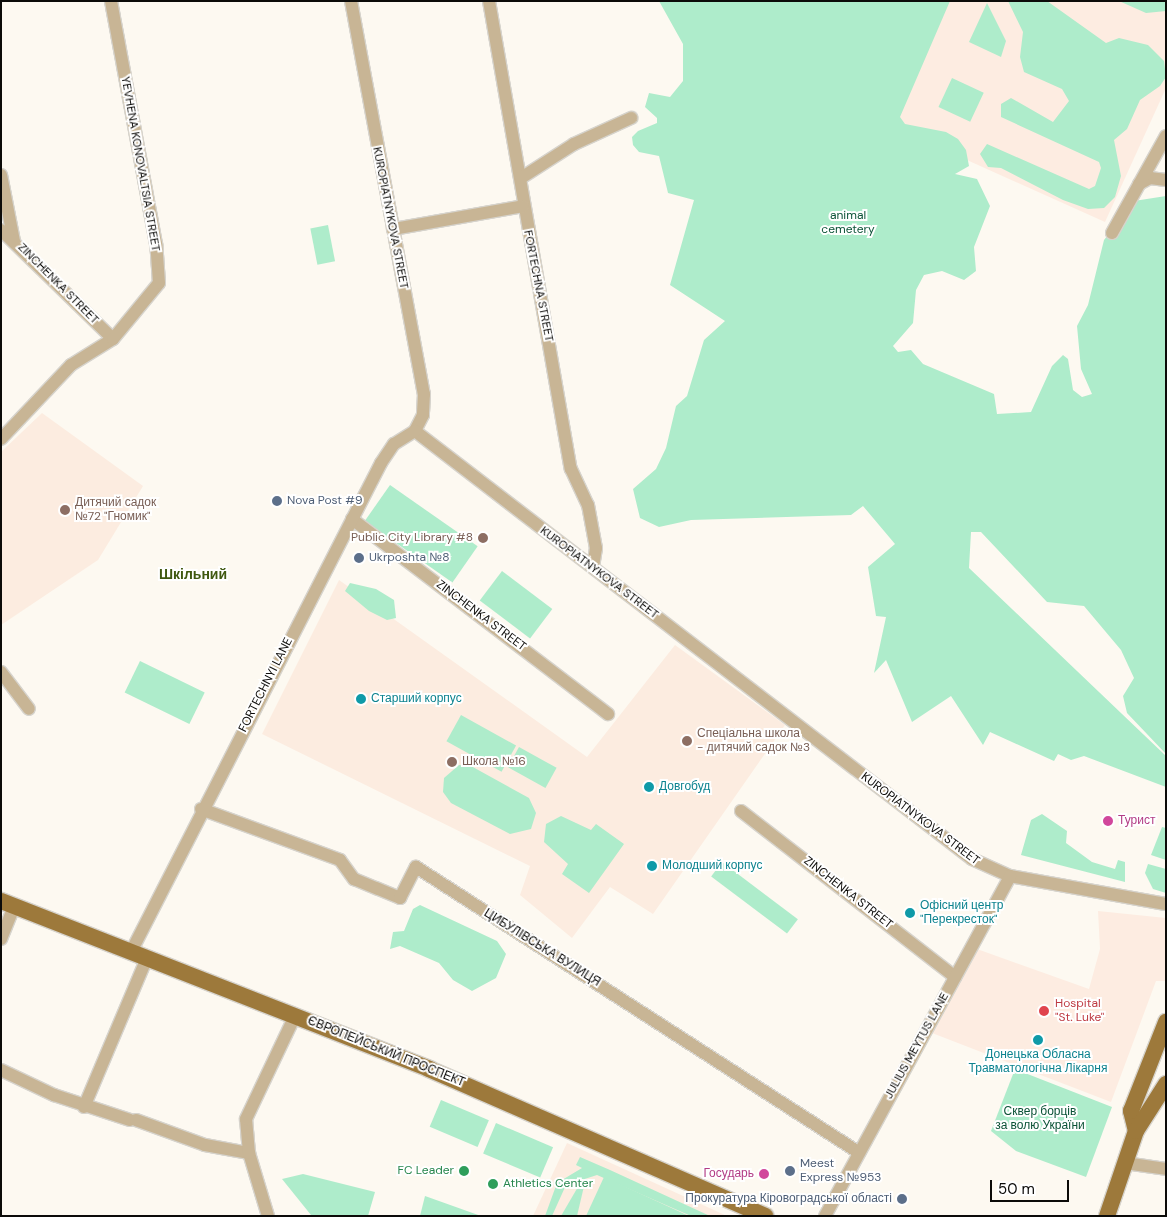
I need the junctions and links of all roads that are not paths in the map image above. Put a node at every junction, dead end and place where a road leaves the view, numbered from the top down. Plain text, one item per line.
1 (111, 1) edge
2 (351, 1) edge
3 (489, 1) edge
4 (630, 118) dead end
5 (1166, 136) edge
6 (1, 176) edge
7 (521, 178) junction
8 (1166, 180) edge
9 (1138, 184) junction
10 (522, 206) junction
11 (392, 229) junction
12 (1, 230) edge
13 (1112, 233) dead end
14 (14, 241) junction
15 (114, 339) junction
16 (415, 431) junction
17 (1, 439) edge
18 (352, 519) junction
19 (593, 568) junction
20 (1, 672) edge
21 (29, 709) dead end
22 (608, 714) dead end
23 (201, 809) junction
24 (741, 811) dead end
25 (1010, 876) junction
26 (8, 903) edge
27 (1166, 904) edge
28 (1, 939) edge
29 (132, 952) junction
30 (147, 958) junction
31 (955, 977) junction
32 (295, 1016) junction
33 (1166, 1022) edge
34 (1, 1070) edge
35 (1166, 1084) edge
36 (84, 1107) junction
37 (1136, 1131) junction
38 (858, 1152) junction
39 (249, 1153) junction
40 (1125, 1163) junction
41 (1166, 1169) edge
42 (268, 1216) edge
43 (765, 1216) edge
44 (825, 1216) edge
45 (1107, 1216) edge

1 - 15 street, YEVHENA KONOVALTSIA STREET
2 - 11 street, KUROPIATNYKOVA STREET
3 - 7 street, FORTECHNA STREET
4 - 7 street
5 - 9 street
6 - 14 street
7 - 10 street, FORTECHNA STREET
8 - 9 street
9 - 13 street
10 - 11 street
10 - 19 street, FORTECHNA STREET
11 - 16 street, KUROPIATNYKOVA STREET
12 - 14 street, ZINCHENKA STREET
14 - 15 street, ZINCHENKA STREET
15 - 17 street, YEVHENA KONOVALTSIA STREET
16 - 18 street, FORTECHNYI LANE
16 - 19 street, KUROPIATNYKOVA STREET
18 - 22 street, ZINCHENKA STREET
18 - 23 street, FORTECHNYI LANE
19 - 25 street, KUROPIATNYKOVA STREET
20 - 21 street
23 - 29 street, FORTECHNYI LANE
23 - 38 street, ЦИБУЛІВСЬКА ВУЛИЦЯ
24 - 31 street, ZINCHENKA STREET
25 - 27 street, KUROPIATNYKOVA STREET
25 - 31 street, JULIUS MEYTUS LANE
26 - 28 street
26 - 29 main road, ЄВРОПЕЙСЬКИЙ ПРОСПЕКТ
29 - 30 main road, ЄВРОПЕЙСЬКИЙ ПРОСПЕКТ
30 - 32 main road, ЄВРОПЕЙСЬКИЙ ПРОСПЕКТ
30 - 36 street
31 - 38 street, JULIUS MEYTUS LANE
32 - 39 street
32 - 43 main road, ЄВРОПЕЙСЬКИЙ ПРОСПЕКТ
33 - 37 main road
34 - 36 street
35 - 37 main road
36 - 39 street
37 - 40 main road
38 - 44 street, JULIUS MEYTUS LANE
39 - 42 street
40 - 41 street
40 - 45 main road

